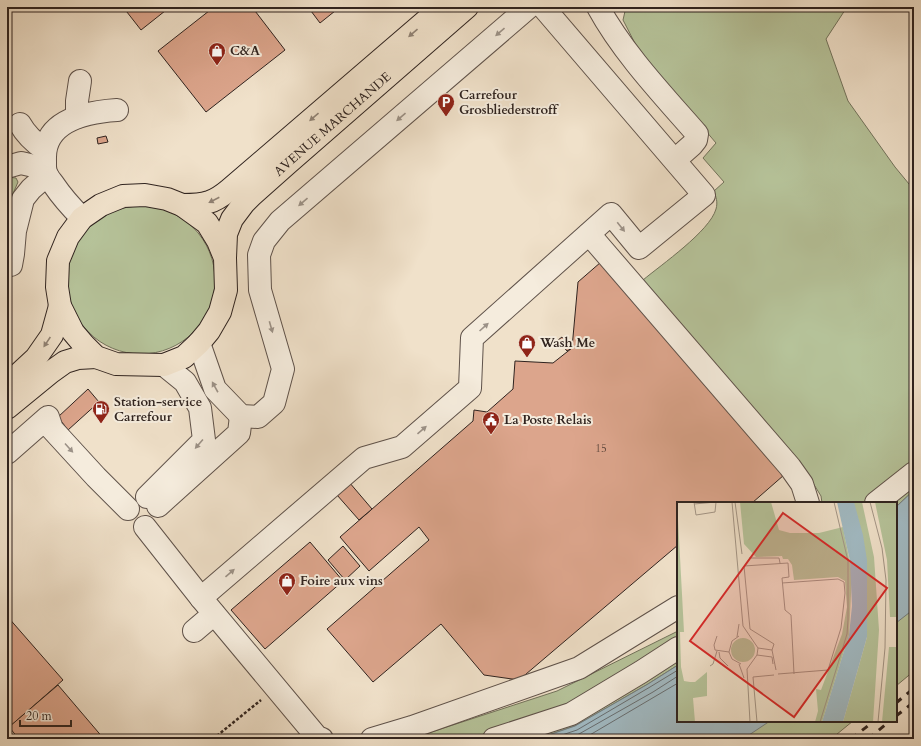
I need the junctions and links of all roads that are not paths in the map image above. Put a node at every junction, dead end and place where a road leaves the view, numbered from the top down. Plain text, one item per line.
1 (442, 7) edge
2 (467, 7) edge
3 (529, 7) edge
4 (543, 7) edge
5 (598, 7) edge
6 (80, 81) dead end
7 (117, 110) dead end
8 (77, 117) junction
9 (20, 124) dead end
10 (675, 160) junction
11 (45, 163) junction
12 (7, 167) edge
13 (182, 205) junction
14 (82, 218) junction
15 (589, 234) junction
16 (224, 258) junction
17 (10, 265) dead end
18 (60, 306) junction
19 (199, 343) junction
20 (96, 357) junction
21 (164, 365) junction
22 (7, 385) edge
23 (7, 408) edge
24 (241, 416) junction
25 (7, 453) edge
26 (914, 473) edge
27 (152, 502) junction
28 (808, 502) edge
29 (877, 502) edge
30 (128, 509) junction
31 (145, 527) junction
32 (207, 606) junction
33 (677, 608) edge
34 (194, 631) dead end
35 (677, 649) edge
36 (322, 739) edge
37 (372, 739) edge
38 (494, 739) edge

1 -> 13 main road, AVENUE MARCHANDE
2 - 16 main road, AVENUE MARCHANDE
3 -> 24 street
4 - 10 street
5 - 10 street
6 - 8 street
7 - 8 street
8 - 11 street
9 - 11 street
15 -> 10 street
11 - 12 street
11 - 14 street
11 - 17 street
13 - 14 main road, AVENUE MARCHANDE
13 - 16 main road, AVENUE MARCHANDE
14 - 18 main road, AVENUE MARCHANDE
15 - 28 street
32 -> 15 street
16 - 19 main road, AVENUE MARCHANDE
18 - 20 main road, AVENUE MARCHANDE
18 -> 22 main road, AVENUE MARCHANDE
19 - 21 main road, AVENUE MARCHANDE
24 -> 19 street
20 - 21 main road, AVENUE MARCHANDE
20 - 23 main road, AVENUE MARCHANDE
21 -> 27 street
24 - 27 street
25 -> 30 street
26 - 29 street
27 - 30 street
27 - 31 street
30 - 31 street
31 - 32 street
32 - 34 street
32 - 36 street
33 - 37 street
35 - 38 street

